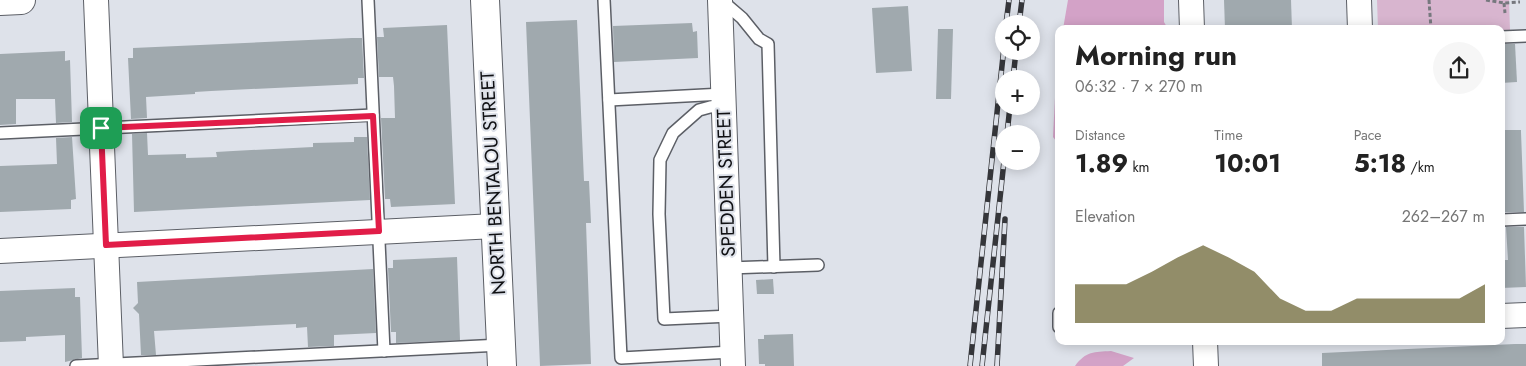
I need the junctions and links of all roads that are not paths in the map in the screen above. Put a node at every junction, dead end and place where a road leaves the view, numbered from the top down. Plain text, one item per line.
1 (21, 0) edge
2 (96, 0) edge
3 (368, 0) edge
4 (485, 0) edge
5 (604, 0) edge
6 (720, 0) edge
7 (1191, 0) edge
8 (1359, 0) edge
9 (0, 1) edge
10 (1192, 25) edge
11 (1360, 25) edge
12 (1526, 36) edge
13 (1505, 37) edge
14 (609, 100) junction
15 (724, 100) junction
16 (373, 116) junction
17 (101, 128) junction
18 (0, 133) edge
19 (1526, 219) edge
20 (1505, 220) edge
21 (495, 226) junction
22 (379, 231) junction
23 (106, 245) junction
24 (0, 250) edge
25 (818, 265) dead end
26 (774, 267) junction
27 (729, 268) junction
28 (1526, 315) edge
29 (731, 316) junction
30 (1505, 316) edge
31 (1205, 345) edge
32 (384, 351) junction
33 (501, 356) edge
34 (732, 359) edge
35 (111, 365) edge
36 (76, 366) edge
37 (1206, 366) edge

1 - 9 street
2 - 17 street
3 - 16 lane
4 - 21 street, NORTH BENTALOU STREET
5 - 14 lane
6 - 15 street, SPEDDEN STREET
6 - 26 lane
7 - 10 street
8 - 11 street
12 - 13 lane
14 - 15 lane
14 - 34 lane
15 - 27 street, SPEDDEN STREET
15 - 29 lane
16 - 17 lane
16 - 22 lane
17 - 18 lane
17 - 23 street
19 - 20 lane
21 - 22 street
21 - 33 street, NORTH BENTALOU STREET
22 - 23 street
22 - 32 lane
23 - 24 street
23 - 35 street
25 - 26 lane
26 - 27 lane
27 - 29 street, SPEDDEN STREET
28 - 30 street
29 - 34 street, SPEDDEN STREET
31 - 37 street
32 - 33 lane
32 - 35 lane
35 - 36 lane

